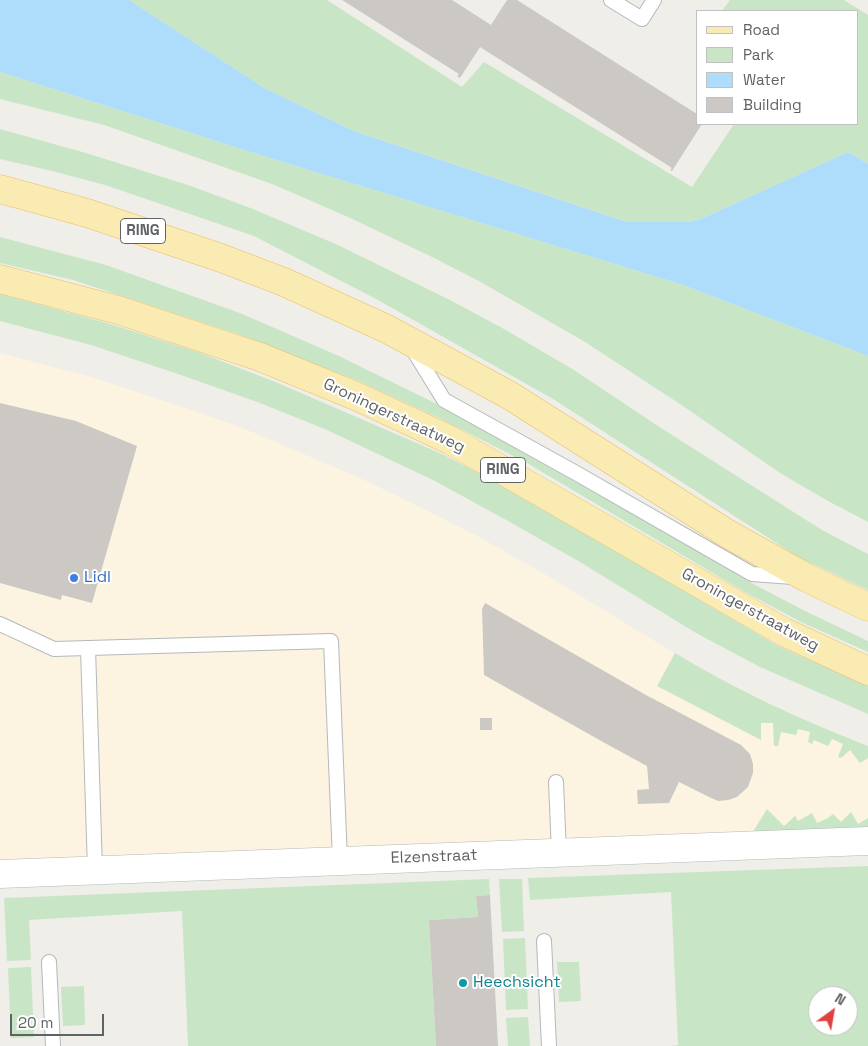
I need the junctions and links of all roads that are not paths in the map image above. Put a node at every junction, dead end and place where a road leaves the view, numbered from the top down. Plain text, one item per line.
1 (611, 0) edge
2 (654, 0) edge
3 (0, 189) edge
4 (0, 279) edge
5 (868, 607) edge
6 (0, 624) edge
7 (88, 648) junction
8 (868, 671) edge
9 (556, 782) dead end
10 (868, 841) edge
11 (559, 853) junction
12 (340, 861) junction
13 (95, 870) junction
14 (0, 874) edge
15 (544, 941) dead end
16 (49, 962) dead end
17 (53, 1046) edge
18 (549, 1046) edge

1 - 2 lane
3 - 5 main road, RING
4 - 8 main road, Groningerstraatweg / RING
6 - 7 lane
7 - 12 lane
7 - 13 lane
9 - 11 lane
10 - 11 street, Elzenstraat
11 - 12 street, Elzenstraat
12 - 13 street, Elzenstraat
13 - 14 street, Elzenstraat
15 - 18 lane
16 - 17 lane

